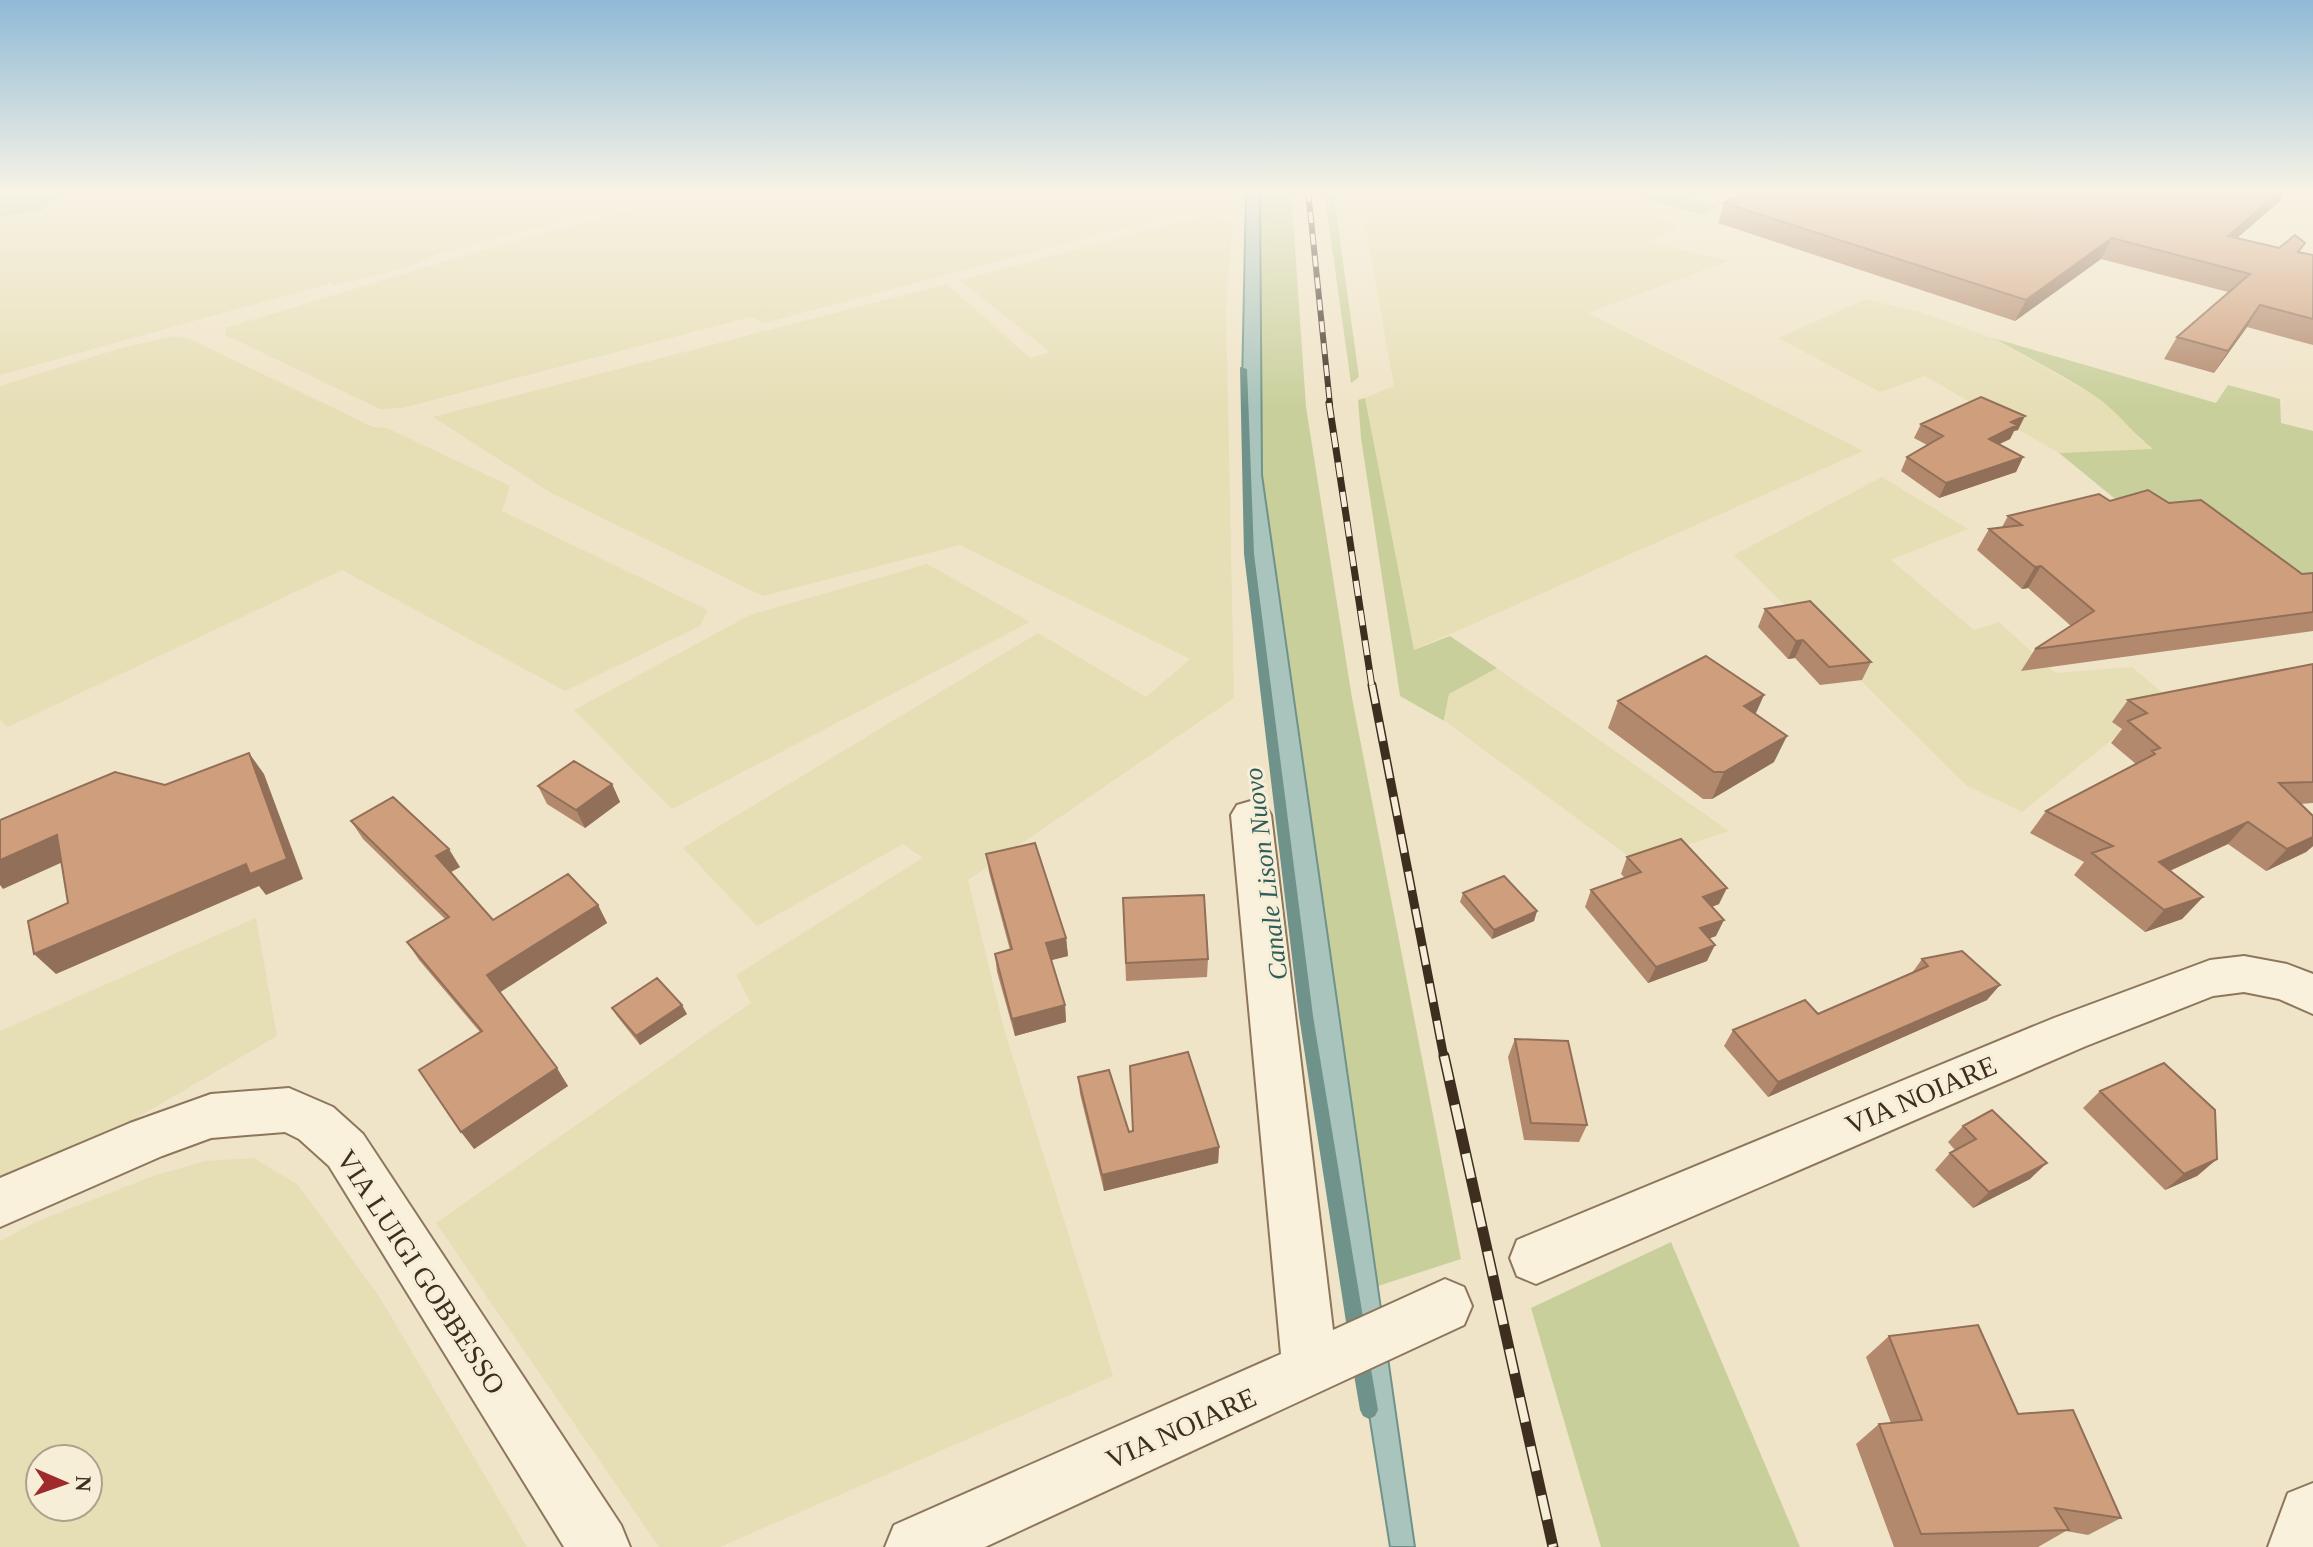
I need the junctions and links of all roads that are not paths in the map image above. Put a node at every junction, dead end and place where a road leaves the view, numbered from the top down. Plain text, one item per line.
1 (1251, 815) dead end
2 (2313, 995) edge
3 (0, 1203) edge
4 (1536, 1258) dead end
5 (1445, 1306) dead end
6 (1320, 1365) junction
7 (2313, 1518) edge
8 (599, 1547) edge
9 (916, 1547) edge
10 (2304, 1547) edge

1 - 6 street
2 - 4 street, VIA NOIARE
3 - 8 street, VIA LUIGI GOBBESSO
5 - 6 street, VIA NOIARE
6 - 9 street, VIA NOIARE
7 - 10 street

